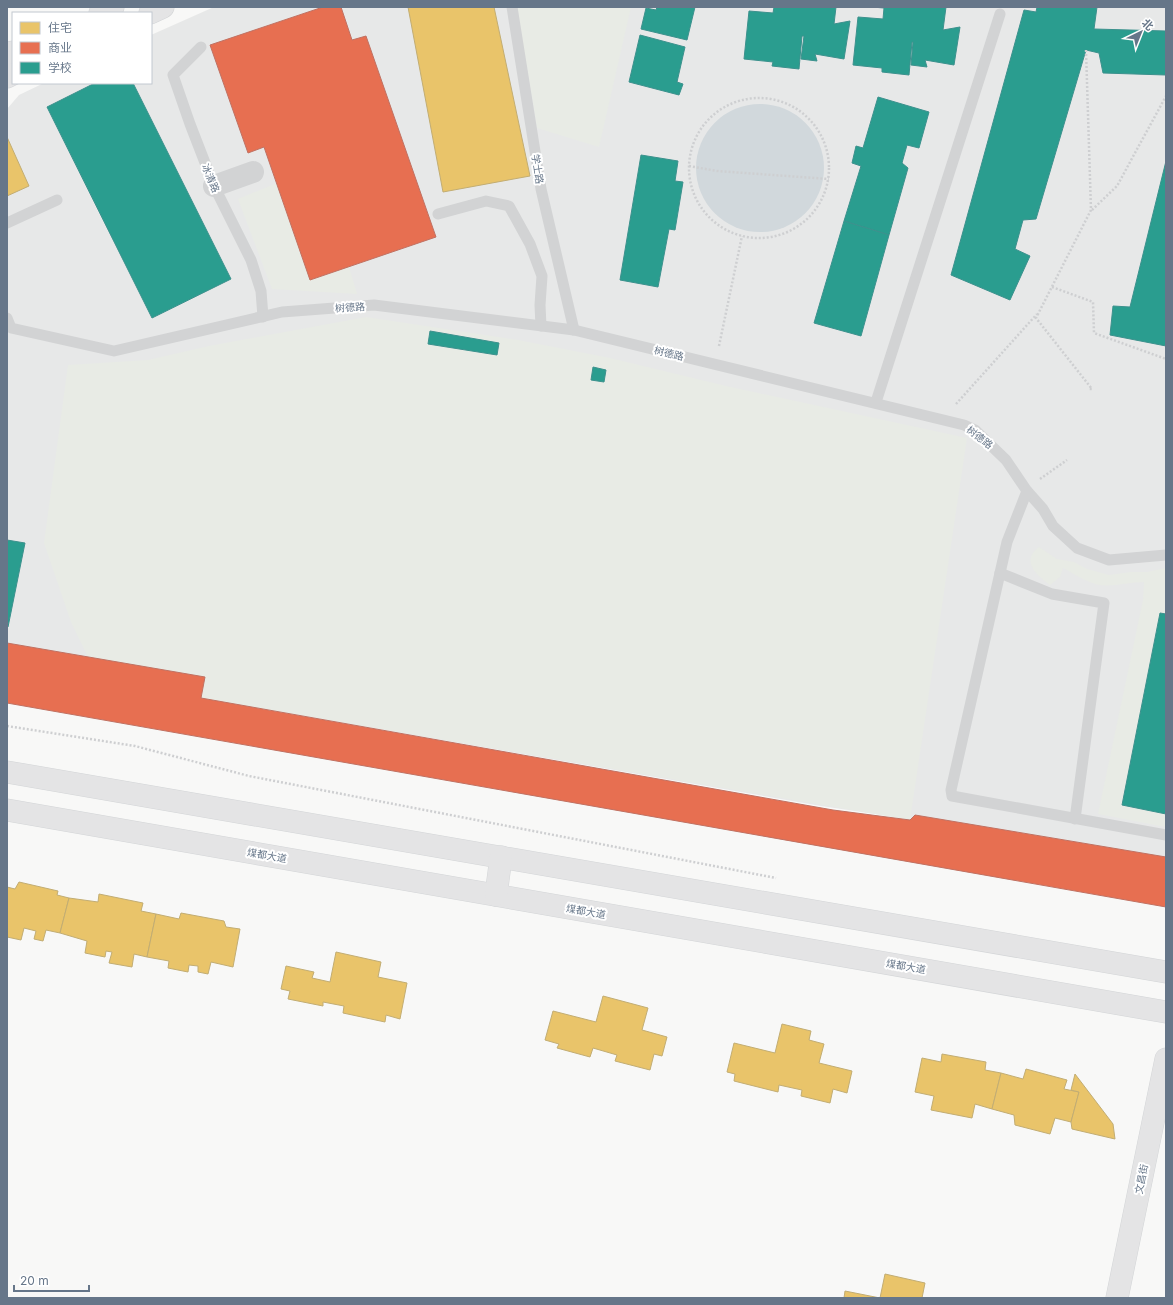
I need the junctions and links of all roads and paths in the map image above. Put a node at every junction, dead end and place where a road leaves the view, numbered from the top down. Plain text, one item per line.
1 (113, 7) edge
2 (163, 7) edge
3 (512, 7) edge
4 (102, 12) edge
5 (152, 12) edge
6 (1000, 14) dead end
7 (201, 47) dead end
8 (1086, 50) dead end
9 (1166, 96) edge
10 (689, 166) junction
11 (253, 172) dead end
12 (829, 179) junction
13 (214, 186) junction
14 (57, 200) dead end
15 (1091, 210) junction
16 (438, 214) dead end
17 (7, 223) edge
18 (742, 236) junction
19 (1052, 287) junction
20 (1040, 311) junction
21 (263, 317) junction
22 (7, 318) edge
23 (541, 326) junction
24 (574, 330) junction
25 (1166, 359) edge
26 (716, 364) junction
27 (1088, 389) dead end
28 (876, 402) junction
29 (943, 418) junction
30 (1068, 460) dead end
31 (1027, 491) junction
32 (1166, 555) edge
33 (1000, 573) junction
34 (7, 726) edge
35 (7, 772) edge
36 (7, 810) edge
37 (1075, 819) junction
38 (1166, 835) edge
39 (501, 857) junction
40 (781, 879) dead end
41 (496, 895) junction
42 (1166, 972) edge
43 (1166, 1012) edge
44 (1166, 1059) edge
45 (1117, 1298) edge

1 - 4 main road
2 - 5 main road
3 - 24 lane, 学士路
6 - 28 lane
7 - 13 lane, 冰清路
8 - 15 path
9 - 15 path
10 - 12 path
10 - 12 path
10 - 18 path
11 - 13 street
12 - 18 path
13 - 21 lane, 冰清路
14 - 17 lane
15 - 19 path
16 - 23 lane
18 - 26 path
19 - 20 path
19 - 25 path
20 - 27 path
20 - 29 path
21 - 22 lane, 树德路
21 - 23 lane, 树德路
23 - 24 lane, 树德路
24 - 26 lane, 树德路
26 - 28 lane, 树德路
28 - 29 lane, 树德路
29 - 31 lane, 树德路
30 - 31 path
31 - 32 lane, 树德路
31 - 33 lane
33 - 37 lane
33 - 37 lane
34 - 40 path
35 - 39 main road
36 - 41 main road, 煤都大道
37 - 38 lane
39 - 41 main road
39 - 42 main road
41 - 43 main road, 煤都大道
44 - 45 main road, 文昌街

